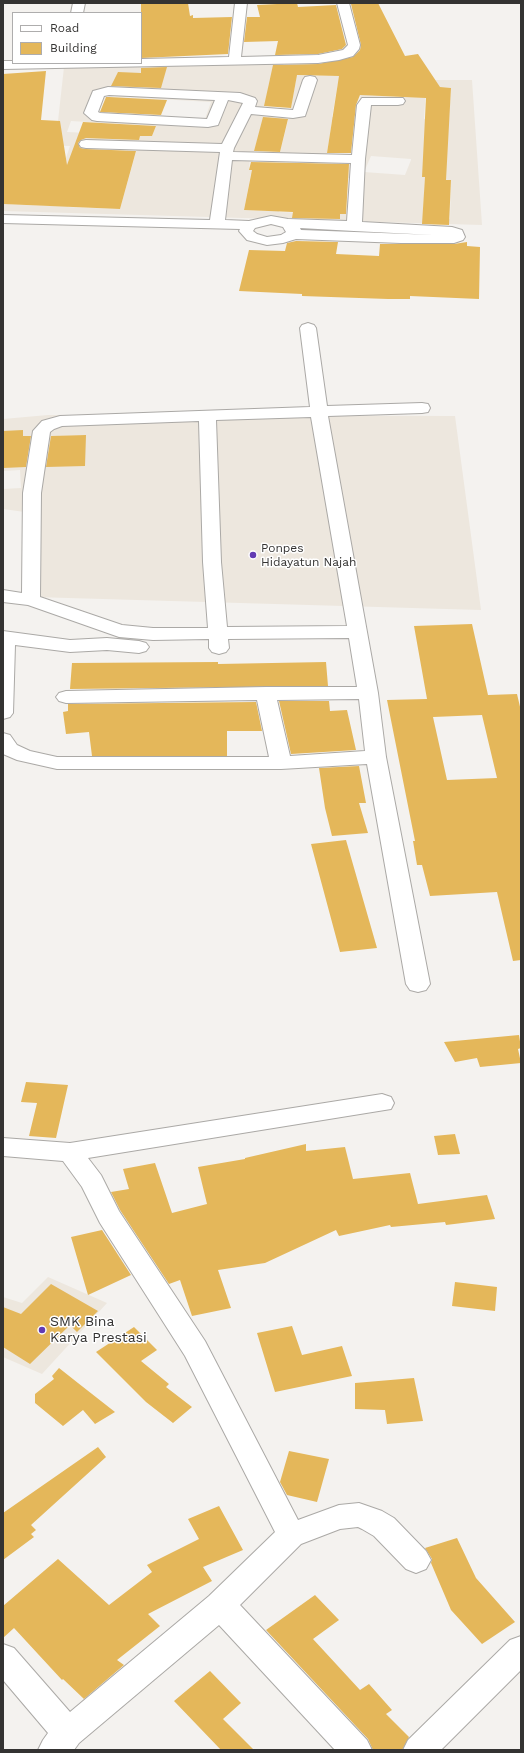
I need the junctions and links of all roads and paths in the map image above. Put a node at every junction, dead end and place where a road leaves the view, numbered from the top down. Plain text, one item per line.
1 (240, 3) edge
2 (343, 3) edge
3 (235, 60) junction
4 (142, 63) edge
5 (96, 64) edge
6 (3, 65) edge
7 (310, 80) dead end
8 (223, 97) junction
9 (398, 101) dead end
10 (247, 110) junction
11 (86, 144) dead end
12 (227, 152) junction
13 (358, 159) junction
14 (3, 219) edge
15 (217, 224) junction
16 (3, 226) edge
17 (354, 227) junction
18 (249, 229) junction
19 (290, 229) junction
20 (308, 328) dead end
21 (422, 408) dead end
22 (319, 412) junction
23 (207, 416) junction
24 (3, 596) edge
25 (31, 600) junction
26 (4, 637) edge
27 (113, 638) junction
28 (218, 640) junction
29 (359, 640) junction
30 (266, 693) junction
31 (368, 693) junction
32 (66, 697) dead end
33 (3, 713) edge
34 (3, 739) edge
35 (376, 757) junction
36 (281, 763) junction
37 (418, 984) dead end
38 (382, 1103) dead end
39 (3, 1147) edge
40 (70, 1152) junction
41 (291, 1535) junction
42 (416, 1560) dead end
43 (220, 1605) junction
44 (521, 1650) edge
45 (3, 1658) edge
46 (61, 1741) edge
47 (356, 1750) edge
48 (418, 1750) edge

1 - 3 street
2 - 3 street
3 - 4 street
5 - 6 street
7 - 10 street
8 - 8 street
8 - 10 street
9 - 13 street
10 - 12 street
11 - 12 street
12 - 13 street
12 - 15 street
13 - 17 street
14 - 15 street
15 - 18 street
16 - 18 street
17 - 19 street
17 - 19 street
18 - 19 street
18 - 19 street
20 - 22 street
21 - 22 street
22 - 23 street
22 - 29 street
23 - 25 street
23 - 28 street
24 - 25 street
25 - 27 street
26 - 27 street
26 - 33 street
27 - 28 street
28 - 29 street
29 - 31 street
30 - 31 street
30 - 32 street
30 - 36 street
31 - 35 street
34 - 36 street
35 - 36 street
35 - 37 street
38 - 40 street
39 - 40 street
40 - 41 street
41 - 42 street
41 - 43 street
43 - 46 street
43 - 47 street
44 - 48 street
45 - 46 street

